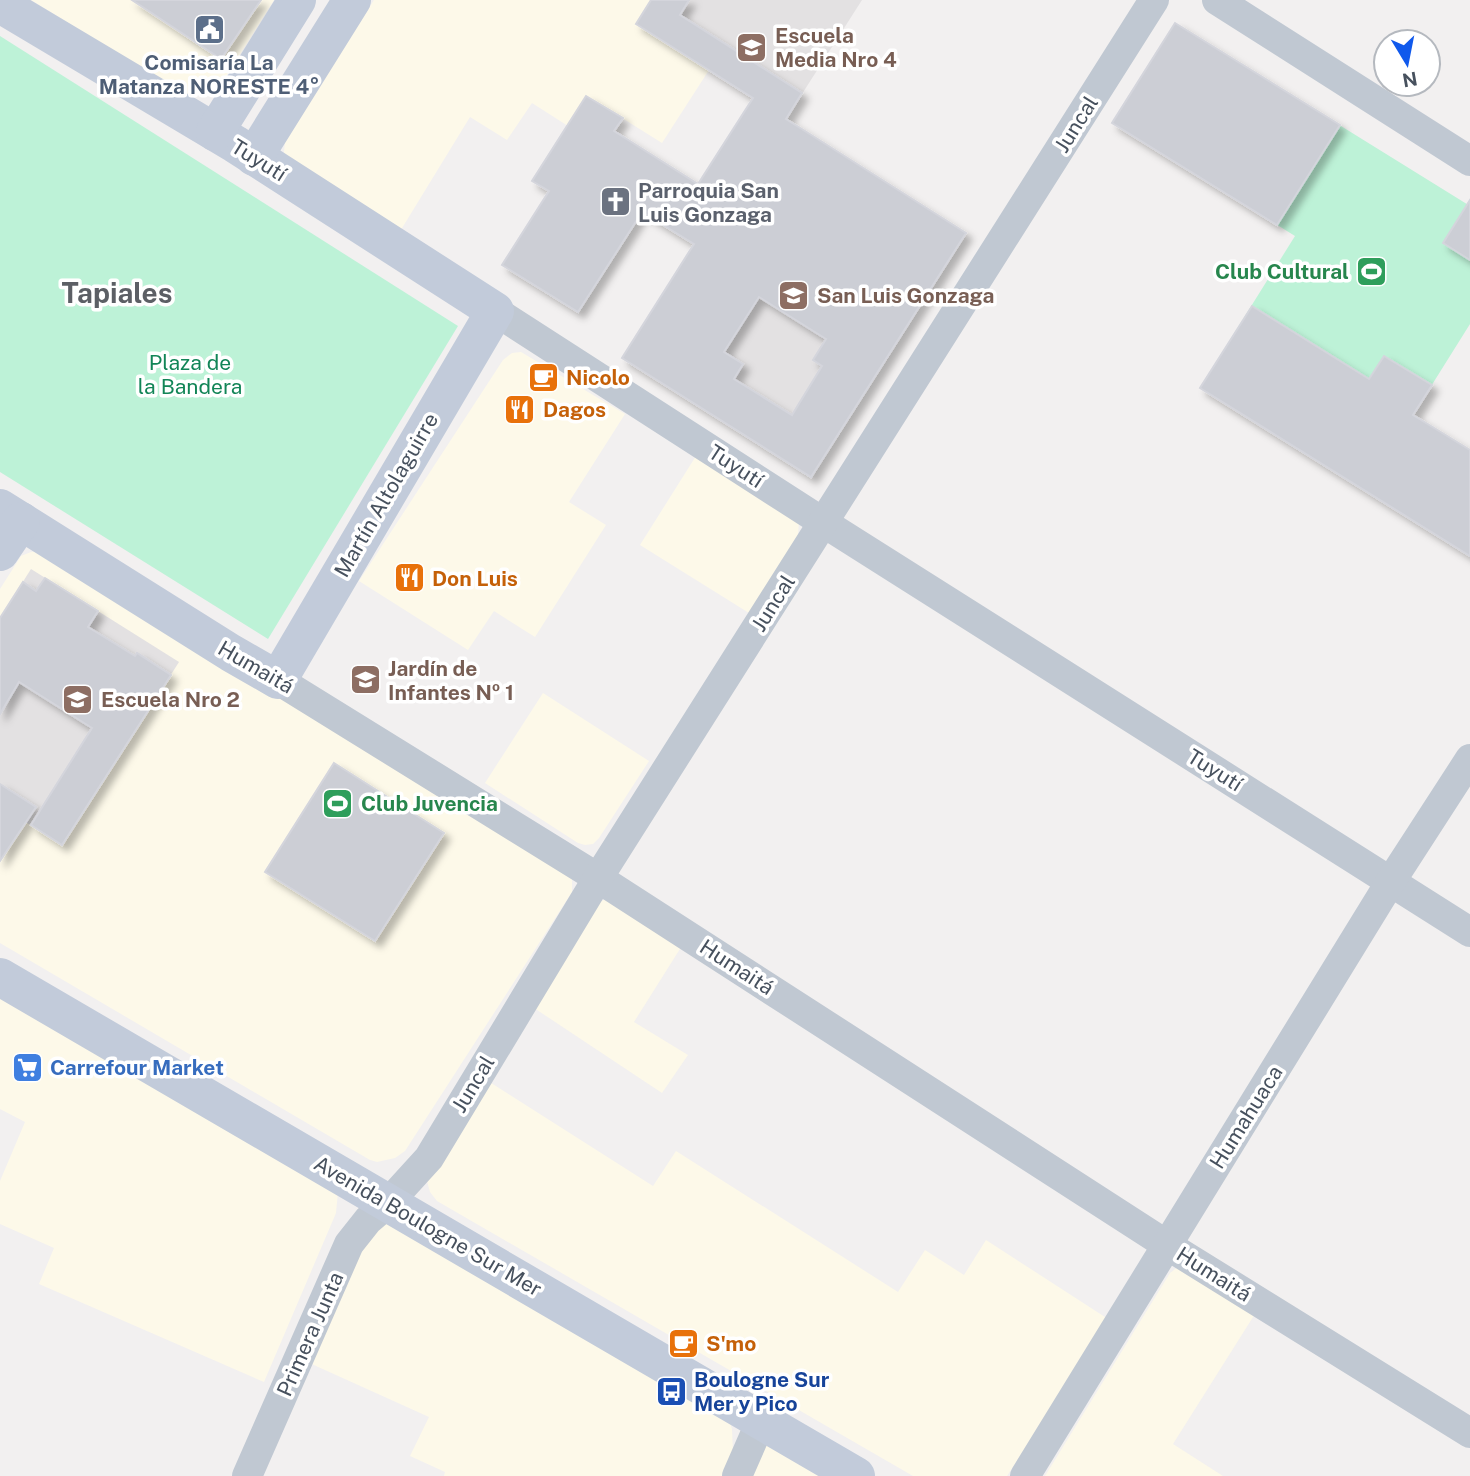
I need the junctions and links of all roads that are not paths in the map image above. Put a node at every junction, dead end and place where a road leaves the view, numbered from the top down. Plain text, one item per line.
1 (297, 0) edge
2 (352, 0) edge
3 (1154, 0) edge
4 (1217, 0) edge
5 (0, 4) edge
6 (215, 132) junction
7 (254, 157) junction
8 (1470, 161) edge
9 (495, 311) junction
10 (11, 514) edge
11 (824, 523) junction
12 (0, 552) edge
13 (278, 680) junction
14 (1470, 759) edge
15 (598, 878) junction
16 (1391, 881) junction
17 (1470, 932) edge
18 (0, 976) edge
19 (388, 1203) junction
20 (1167, 1245) junction
21 (761, 1421) junction
22 (1470, 1433) edge
23 (247, 1476) edge
24 (737, 1476) edge
25 (856, 1476) edge
26 (1025, 1476) edge

1 - 6 street
2 - 7 street
3 - 11 street, Juncal
4 - 8 street
5 - 6 street, Tuyutí
6 - 7 street, Tuyutí
7 - 9 street, Tuyutí
9 - 11 street, Tuyutí
9 - 13 street, Martín Altolaguirre
10 - 12 street
10 - 13 street, Humaitá
11 - 15 street, Juncal
11 - 16 street, Tuyutí
13 - 15 street, Humaitá
14 - 16 street, Humahuaca
15 - 19 street, Juncal
15 - 20 street, Humaitá
16 - 17 street, Tuyutí
16 - 20 street, Humahuaca
18 - 19 street, Avenida Boulogne Sur Mer
19 - 21 street, Avenida Boulogne Sur Mer
19 - 23 street, Primera Junta
20 - 22 street, Humaitá
20 - 26 street, Humahuaca
21 - 24 street
21 - 25 street, Avenida Boulogne Sur Mer

